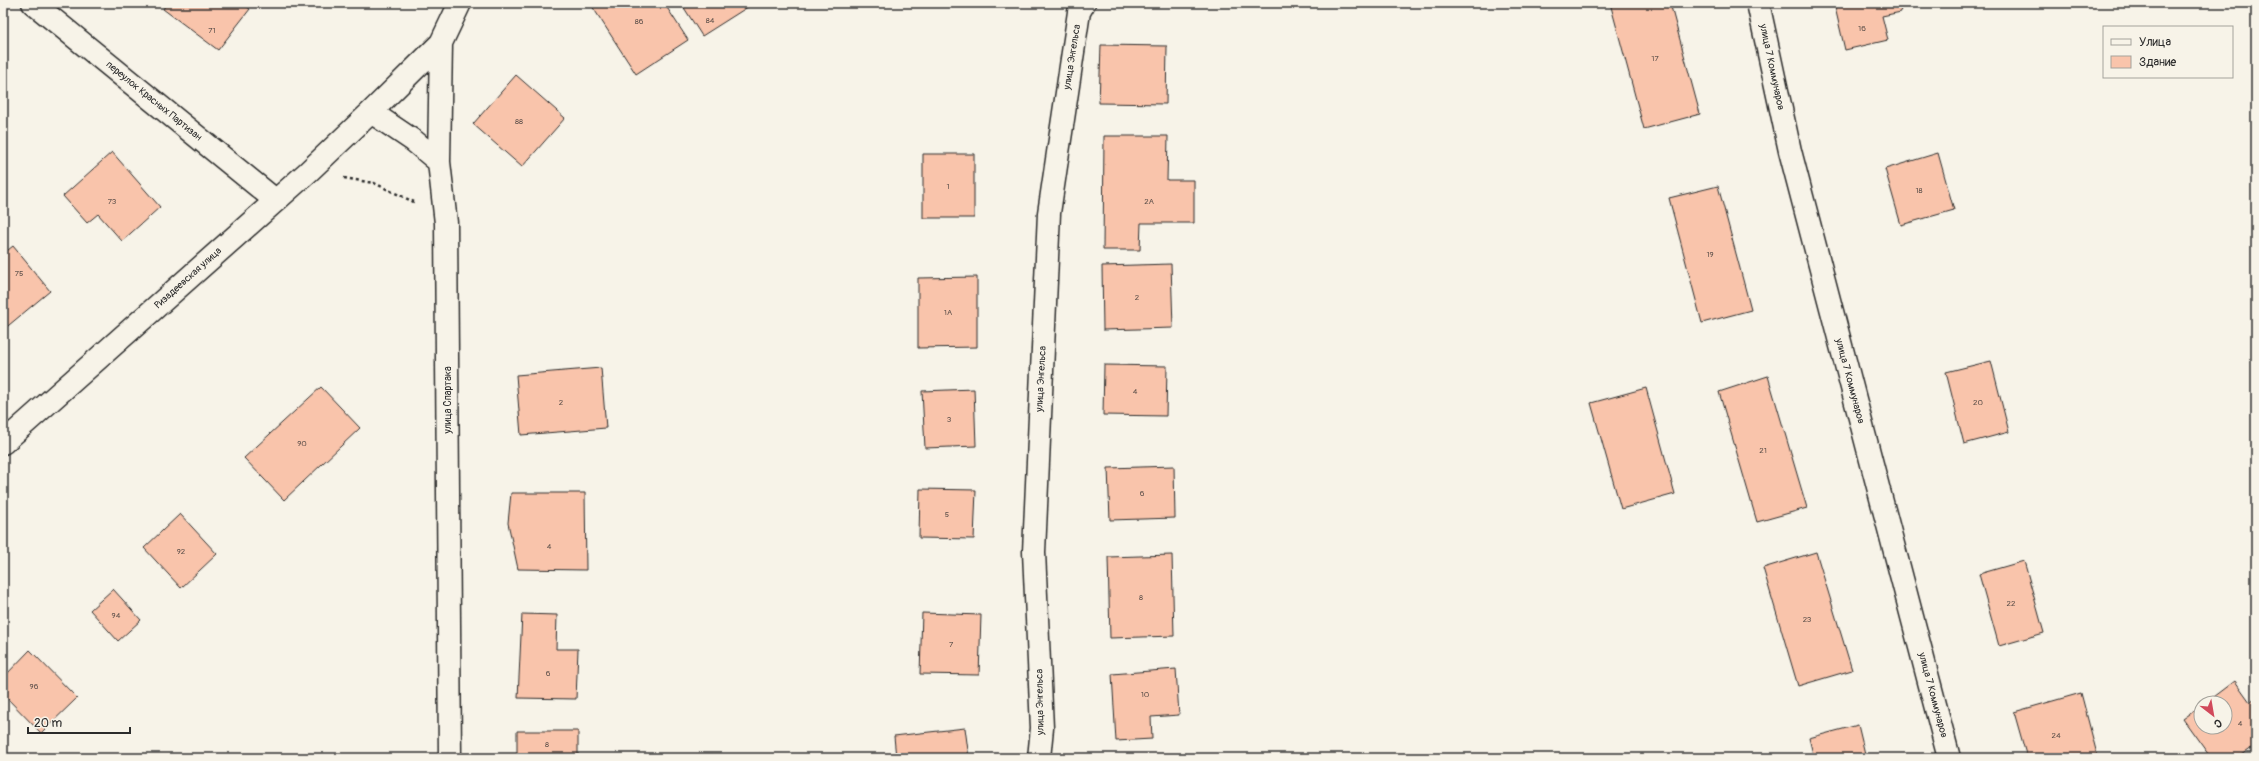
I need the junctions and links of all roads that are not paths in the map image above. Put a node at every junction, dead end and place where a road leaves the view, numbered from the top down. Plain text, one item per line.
1 (33, 3) edge
2 (460, 3) edge
3 (1084, 3) edge
4 (1758, 3) edge
5 (441, 43) junction
6 (371, 112) junction
7 (439, 162) junction
8 (275, 200) junction
9 (3, 443) edge
10 (450, 758) edge
11 (1039, 758) edge
12 (1949, 758) edge

1 - 8 street, переулок Красных Партизан
2 - 5 street, Ризадеевская улица
3 - 11 street, улица Энгельса
4 - 12 street, улица 7 Коммунаров
5 - 6 street, Ризадеевская улица
5 - 7 street, улица Спартака
6 - 7 street
6 - 8 street, Ризадеевская улица
7 - 10 street, улица Спартака
8 - 9 street, Ризадеевская улица

